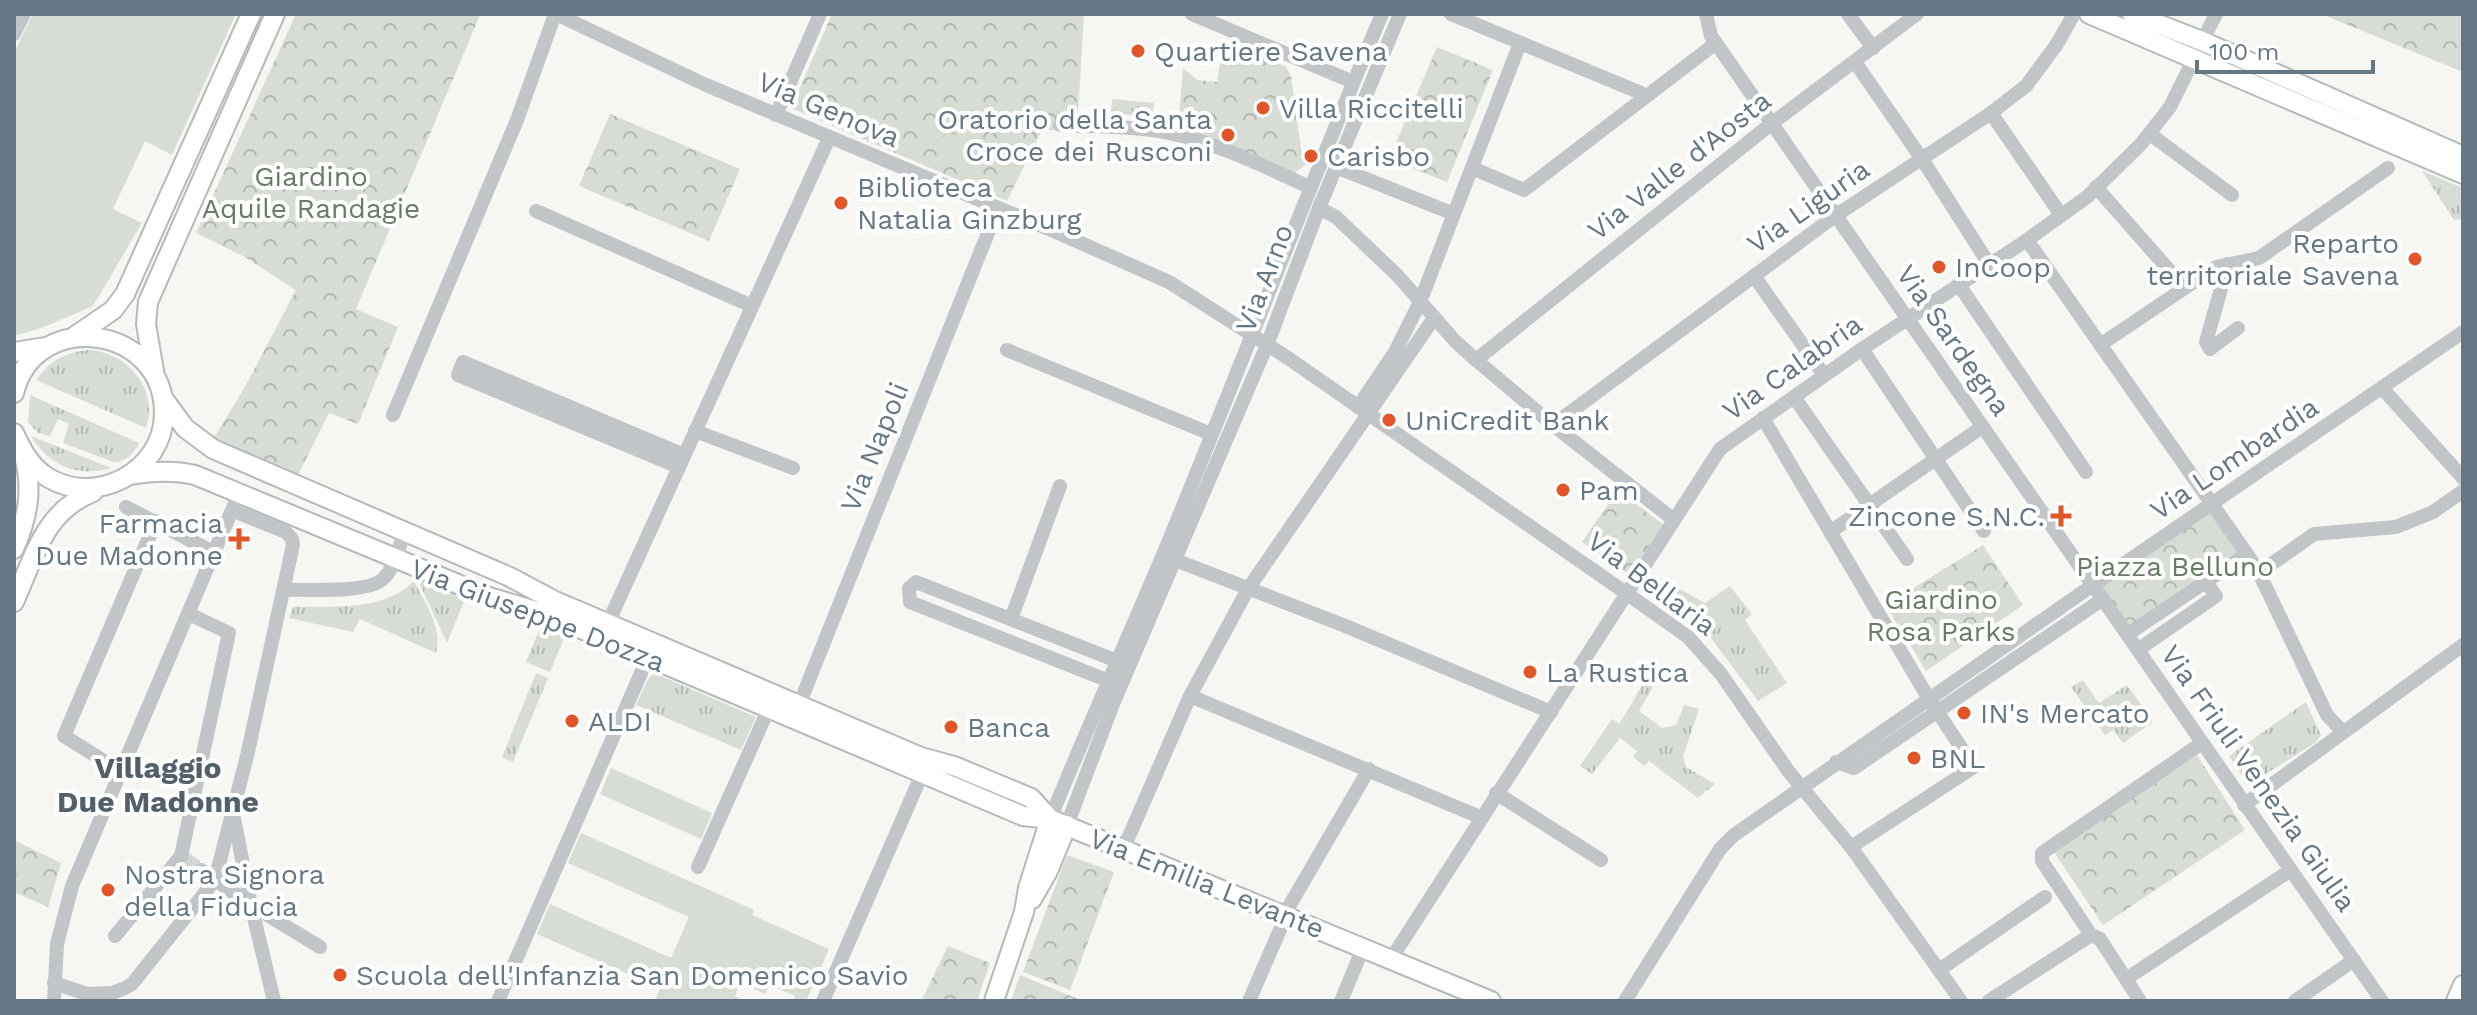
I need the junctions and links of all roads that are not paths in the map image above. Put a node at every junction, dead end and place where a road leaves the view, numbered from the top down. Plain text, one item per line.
1 (24, 14) edge
2 (251, 14) edge
3 (275, 14) edge
4 (555, 14) edge
5 (820, 14) edge
6 (1192, 14) edge
7 (1382, 14) edge
8 (1400, 14) edge
9 (1451, 14) edge
10 (1706, 14) edge
11 (1848, 14) edge
12 (1917, 14) edge
13 (2074, 14) edge
14 (2089, 14) edge
15 (2132, 14) edge
16 (2209, 14) edge
17 (2216, 14) edge
18 (14, 34) edge
19 (2202, 41) junction
20 (1520, 43) junction
21 (1716, 43) junction
22 (1873, 48) junction
23 (2194, 59) junction
24 (1855, 62) junction
25 (1353, 82) junction
26 (1644, 97) junction
27 (1991, 113) junction
28 (776, 115) junction
29 (1771, 124) junction
30 (1060, 125) dead end
31 (2150, 134) junction
32 (829, 138) junction
33 (2463, 156) edge
34 (1922, 159) junction
35 (1336, 167) junction
36 (1472, 168) junction
37 (2388, 168) dead end
38 (2463, 174) edge
39 (1309, 187) junction
40 (2096, 187) junction
41 (2232, 195) dead end
42 (998, 208) junction
43 (1319, 208) junction
44 (536, 211) dead end
45 (1454, 214) junction
46 (2061, 215) junction
47 (1835, 216) junction
48 (2027, 240) junction
49 (1989, 264) junction
50 (2228, 264) junction
51 (1754, 276) junction
52 (1959, 285) junction
53 (2184, 287) junction
54 (1420, 302) junction
55 (752, 306) junction
56 (1434, 318) junction
57 (1909, 318) junction
58 (2238, 328) dead end
59 (2463, 332) edge
60 (72, 337) junction
61 (1252, 337) junction
62 (1267, 345) junction
63 (2100, 345) junction
64 (49, 346) junction
65 (1862, 349) junction
66 (1007, 350) dead end
67 (14, 352) edge
68 (1476, 360) junction
69 (1824, 375) junction
70 (156, 378) junction
71 (17, 385) edge
72 (2382, 388) junction
73 (1794, 397) junction
74 (163, 398) junction
75 (1364, 410) junction
76 (393, 415) dead end
77 (1763, 418) junction
78 (1553, 425) junction
79 (1982, 427) junction
80 (695, 431) junction
81 (14, 433) edge
82 (1211, 434) junction
83 (23, 454) junction
84 (1936, 460) junction
85 (682, 461) junction
86 (793, 468) dead end
87 (2086, 472) dead end
88 (2462, 474) edge
89 (130, 475) junction
90 (108, 486) junction
91 (1060, 486) dead end
92 (234, 491) junction
93 (2463, 491) edge
94 (2213, 503) junction
95 (126, 507) dead end
96 (1869, 507) junction
97 (234, 511) junction
98 (1674, 520) junction
99 (156, 521) junction
100 (405, 531) junction
101 (1984, 531) dead end
102 (1830, 532) junction
103 (14, 549) edge
104 (215, 553) junction
105 (2247, 554) junction
106 (394, 558) junction
107 (1169, 558) junction
108 (1907, 559) dead end
109 (2259, 573) junction
110 (2206, 582) junction
111 (2093, 585) junction
112 (1248, 589) junction
113 (285, 590) junction
114 (1626, 593) junction
115 (2103, 599) junction
116 (14, 602) edge
117 (189, 614) junction
118 (1011, 619) junction
119 (608, 623) junction
120 (2128, 634) junction
121 (2463, 645) edge
122 (2139, 649) junction
123 (648, 657) junction
124 (1117, 661) junction
125 (1109, 681) junction
126 (1190, 696) junction
127 (799, 705) junction
128 (1933, 705) junction
129 (769, 708) junction
130 (1551, 712) junction
131 (2343, 732) junction
132 (2202, 743) junction
133 (922, 766) junction
134 (1369, 769) junction
135 (120, 771) junction
136 (1801, 787) junction
137 (1496, 793) junction
138 (2244, 805) junction
139 (233, 813) junction
140 (1480, 817) junction
141 (1058, 822) junction
142 (1851, 847) junction
143 (1123, 850) junction
144 (1601, 860) dead end
145 (698, 867) dead end
146 (201, 870) tunnel mouth
147 (2291, 870) junction
148 (215, 880) junction
149 (2045, 897) dead end
150 (251, 905) junction
151 (1285, 915) junction
152 (2091, 935) junction
153 (115, 936) dead end
154 (320, 947) dead end
155 (1363, 948) junction
156 (1391, 959) junction
157 (2354, 960) junction
158 (1939, 970) junction
159 (2126, 979) junction
160 (54, 983) junction
161 (2463, 985) edge
162 (46, 1001) edge
163 (54, 1001) edge
164 (274, 1001) edge
165 (498, 1001) edge
166 (823, 1001) edge
167 (994, 1001) edge
168 (1249, 1001) edge
169 (1341, 1001) edge
170 (1491, 1001) edge
171 (1625, 1001) edge
172 (1961, 1001) edge
173 (1989, 1001) edge
174 (2140, 1001) edge
175 (2295, 1001) edge
176 (2382, 1001) edge
177 (2456, 1001) edge

1 - 18 street
2 - 60 main road
3 - 70 main road
4 - 28 street, Via Genova
4 - 76 street
5 - 28 street
6 - 25 street
7 - 25 street, Via Arno
8 - 35 street, Via Arno
9 - 20 street
10 - 21 street, Via Sardegna
11 - 22 street
12 - 22 street, Via Valle d'Aosta
13 - 27 street, Via Liguria
14 - 23 main road
15 - 19 main road
16 - 19 street
17 - 19 street
19 - 23 street, Via Calabria
19 - 33 main road
20 - 26 street
20 - 36 street
21 - 26 street
21 - 29 street, Via Sardegna
22 - 24 street, Via Valle d'Aosta
23 - 31 street, Via Calabria
23 - 38 main road
24 - 29 street, Via Valle d'Aosta
24 - 34 street
25 - 39 street, Via Arno
26 - 36 street
27 - 34 street, Via Liguria
27 - 46 street
28 - 32 street, Via Genova
29 - 47 street, Via Sardegna
29 - 68 street, Via Valle d'Aosta
30 - 39 street
31 - 40 street, Via Calabria
31 - 41 street
32 - 42 street, Via Genova
32 - 55 street
34 - 47 street, Via Liguria
34 - 49 street
35 - 43 street, Via Arno
35 - 45 street
36 - 45 street
37 - 50 street
39 - 61 street, Via Arno
40 - 46 street, Via Calabria
40 - 53 street
42 - 61 street, Via Genova
42 - 127 street, Via Napoli
43 - 54 street
43 - 62 street, Via Arno
44 - 55 street
45 - 54 street
46 - 48 street, Via Calabria
47 - 51 street, Via Liguria
47 - 57 street, Via Sardegna
48 - 49 street, Via Calabria
48 - 63 street
49 - 52 street, Via Calabria
50 - 53 street
50 - 58 street
51 - 69 street
51 - 78 street, Via Liguria
52 - 57 street, Via Calabria
52 - 87 street
53 - 63 street
54 - 56 street
54 - 75 street
55 - 80 street
56 - 68 street
56 - 75 street
57 - 65 street, Via Calabria
57 - 79 street, Via Sardegna
59 - 72 street, Via Lombardia
60 - 64 main road
60 - 70 main road
61 - 62 street, Via Bellaria
61 - 82 street, Via Arno
62 - 75 street, Via Bellaria
62 - 107 street, Via Arno
63 - 94 street
64 - 67 main road
64 - 71 main road
65 - 69 street, Via Calabria
65 - 84 street
66 - 82 street
68 - 78 street
69 - 73 street, Via Calabria
70 - 74 main road
72 - 88 street
72 - 94 street, Via Lombardia
73 - 77 street, Via Calabria
73 - 96 street
74 - 89 main road
74 - 100 main road, Via Giuseppe Dozza
75 - 112 street
75 - 114 street, Via Bellaria
77 - 98 street, Via Calabria
77 - 102 street
78 - 98 street
79 - 84 street
79 - 111 street, Via Sardegna
80 - 85 street
80 - 86 street
81 - 83 main road
82 - 107 street, Via Arno
83 - 90 main road
83 - 103 main road
84 - 96 street
84 - 101 street
85 - 85 street
85 - 119 street
89 - 90 main road
89 - 92 main road, Via Giuseppe Dozza
90 - 116 main road
91 - 118 street
92 - 97 street
92 - 106 main road, Via Giuseppe Dozza
93 - 109 street
94 - 105 street
94 - 111 street, Via Lombardia
95 - 99 street
96 - 102 street
96 - 108 street
97 - 104 street
97 - 113 street
98 - 114 street, Via Calabria
99 - 104 street
99 - 135 street
100 - 106 street
100 - 119 main road, Via Giuseppe Dozza
102 - 128 street
104 - 117 street
105 - 109 street
105 - 110 street
106 - 113 street
106 - 123 main road, Via Giuseppe Dozza
107 - 112 street
107 - 124 street, Via Arno
107 - 141 street, Via Arno
109 - 131 street
110 - 120 street
110 - 122 street
111 - 115 street, Via Friuli Venezia Giulia
111 - 128 street, Via Lombardia
112 - 126 street
112 - 130 street
113 - 139 street
114 - 130 street, Via Calabria
114 - 136 street, Via Bellaria
115 - 120 street, Via Friuli Venezia Giulia
115 - 128 street, Via Lombardia
117 - 135 street
117 - 153 street
118 - 124 street
118 - 125 street
119 - 127 main road, Via Giuseppe Dozza
120 - 122 street, Via Friuli Venezia Giulia
121 - 131 street
122 - 132 street, Via Friuli Venezia Giulia
123 - 129 main road, Via Giuseppe Dozza
123 - 165 street
124 - 125 street, Via Arno
125 - 141 street, Via Arno
126 - 134 street
126 - 143 street
127 - 133 main road, Via Giuseppe Dozza
128 - 136 street, Via Lombardia
128 - 142 street
129 - 133 main road, Via Giuseppe Dozza
129 - 145 street
130 - 137 street, Via Calabria
131 - 138 street
132 - 138 street, Via Friuli Venezia Giulia
132 - 152 street
133 - 141 main road, Via Giuseppe Dozza
133 - 141 main road, Via Giuseppe Dozza
133 - 166 street
134 - 140 street
134 - 151 street
135 - 160 street
136 - 142 street, Via Bellaria
136 - 171 street, Via Lombardia
137 - 140 street, Via Calabria
137 - 144 street
138 - 147 street, Via Friuli Venezia Giulia
139 - 148 street
139 - 150 street
140 - 156 street, Via Calabria
141 - 143 main road, Via Emilia Levante
141 - 167 main road
142 - 158 street, Via Bellaria
143 - 151 main road, Via Emilia Levante
146 - 148 street
147 - 157 street, Via Friuli Venezia Giulia
147 - 159 street
148 - 150 street
148 - 160 street
149 - 158 street
150 - 154 street
150 - 164 street
151 - 155 main road, Via Emilia Levante
151 - 168 street
152 - 159 street
152 - 173 street
155 - 156 main road, Via Emilia Levante
155 - 169 street
156 - 170 main road, Via Emilia Levante
157 - 175 street
157 - 176 street, Via Friuli Venezia Giulia
158 - 172 street, Via Bellaria
159 - 174 street
160 - 162 street
160 - 163 street
161 - 177 main road

